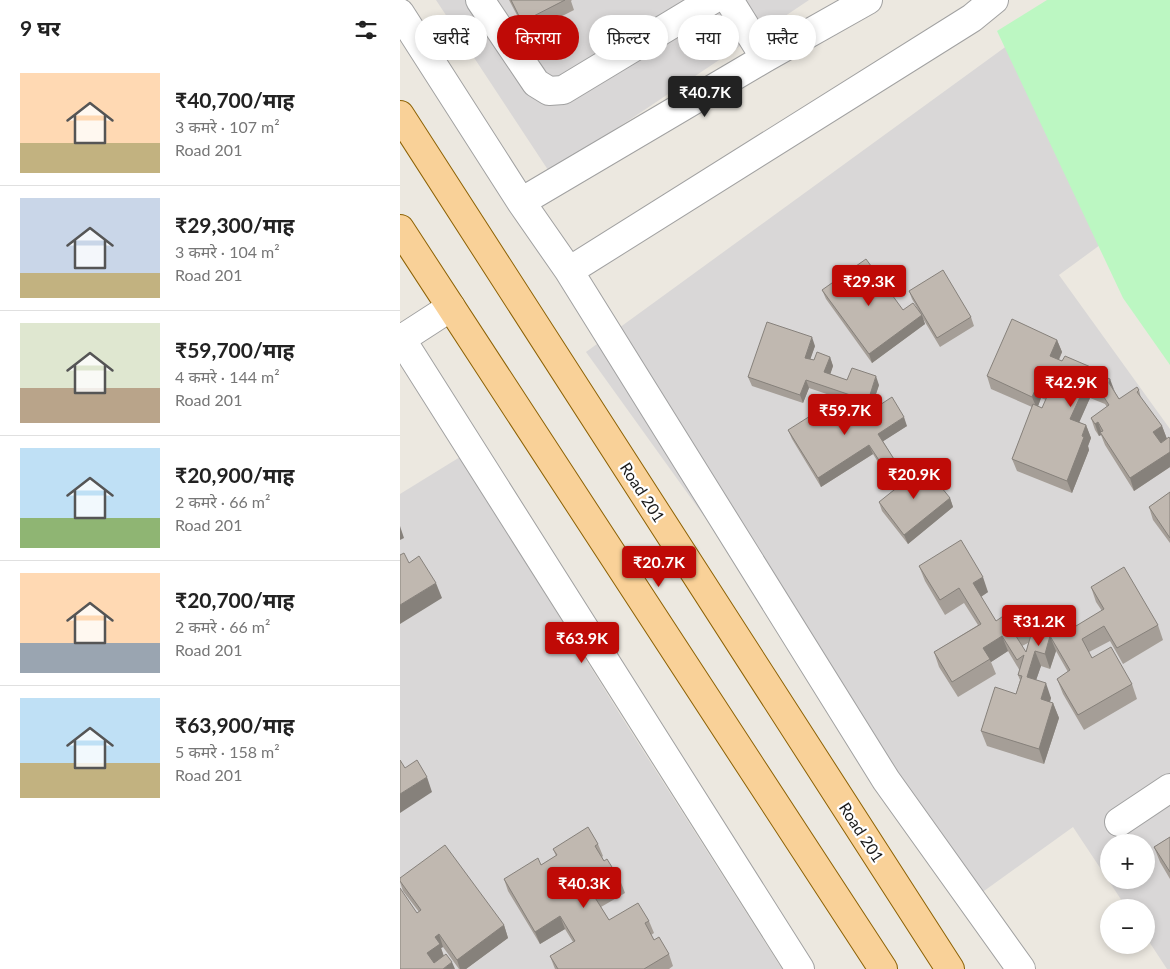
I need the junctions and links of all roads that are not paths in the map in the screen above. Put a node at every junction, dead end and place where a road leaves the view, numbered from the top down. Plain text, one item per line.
1 (480, 0) edge
2 (712, 0) edge
3 (729, 0) edge
4 (868, 0) edge
5 (994, 0) edge
6 (400, 13) edge
7 (816, 29) edge
8 (749, 32) edge
9 (762, 60) edge
10 (400, 115) edge
11 (521, 202) junction
12 (400, 229) edge
13 (569, 272) junction
14 (451, 307) junction
15 (400, 339) edge
16 (1170, 788) edge
17 (1119, 822) dead end
18 (876, 966) edge
19 (800, 969) edge
20 (950, 969) edge
21 (1021, 969) edge

1 - 2 street
3 - 8 street
4 - 7 street
5 - 13 street
6 - 11 street
9 - 11 street
10 - 20 main road, Road 201
11 - 13 street
12 - 14 main road
13 - 21 street
14 - 15 street
14 - 18 main road
15 - 19 street
16 - 17 street

